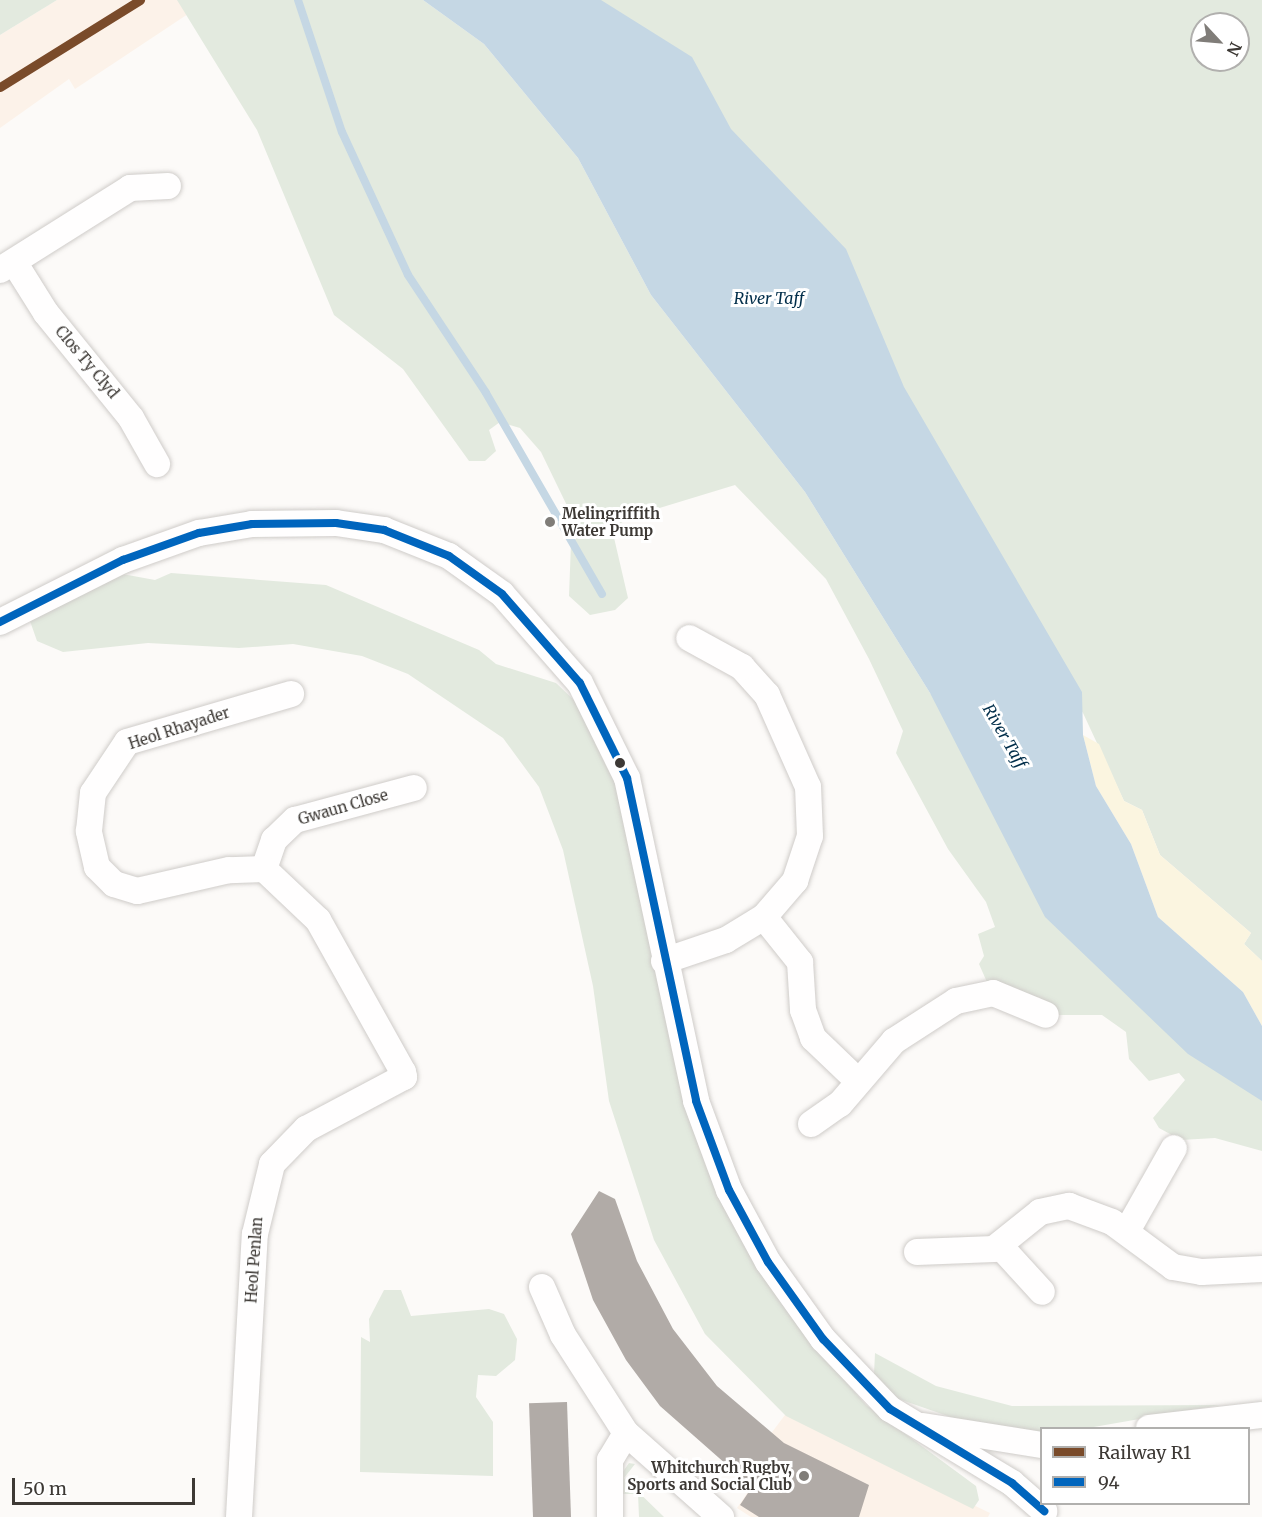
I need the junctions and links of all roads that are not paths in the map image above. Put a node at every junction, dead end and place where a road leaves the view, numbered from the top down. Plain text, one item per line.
1 (168, 186) dead end
2 (7, 266) edge
3 (157, 465) dead end
4 (0, 622) edge
5 (689, 638) dead end
6 (291, 694) dead end
7 (414, 788) dead end
8 (264, 869) junction
9 (764, 917) junction
10 (664, 961) junction
11 (1046, 1015) dead end
12 (858, 1081) junction
13 (811, 1124) dead end
14 (1174, 1148) dead end
15 (1126, 1231) junction
16 (1000, 1246) junction
17 (917, 1252) dead end
18 (1262, 1269) edge
19 (542, 1287) dead end
20 (1042, 1292) dead end
21 (1262, 1415) edge
22 (911, 1425) junction
23 (1158, 1427) edge
24 (626, 1433) junction
25 (1040, 1445) edge
26 (1044, 1510) edge
27 (239, 1517) edge
28 (610, 1517) edge
29 (721, 1517) edge

1 - 2 street, Clos Ty Clyd
2 - 3 street, Clos Ty Clyd
4 - 10 street
5 - 9 street
6 - 8 street, Heol Rhayader
7 - 8 street, Gwaun Close
8 - 27 street, Heol Penlan
9 - 10 street
9 - 12 street
10 - 22 street
11 - 12 street
12 - 13 street
14 - 15 street
15 - 16 street
15 - 18 street
16 - 17 street
16 - 20 street
19 - 24 street
21 - 23 street
22 - 25 street
22 - 26 street
24 - 28 street
24 - 29 street

